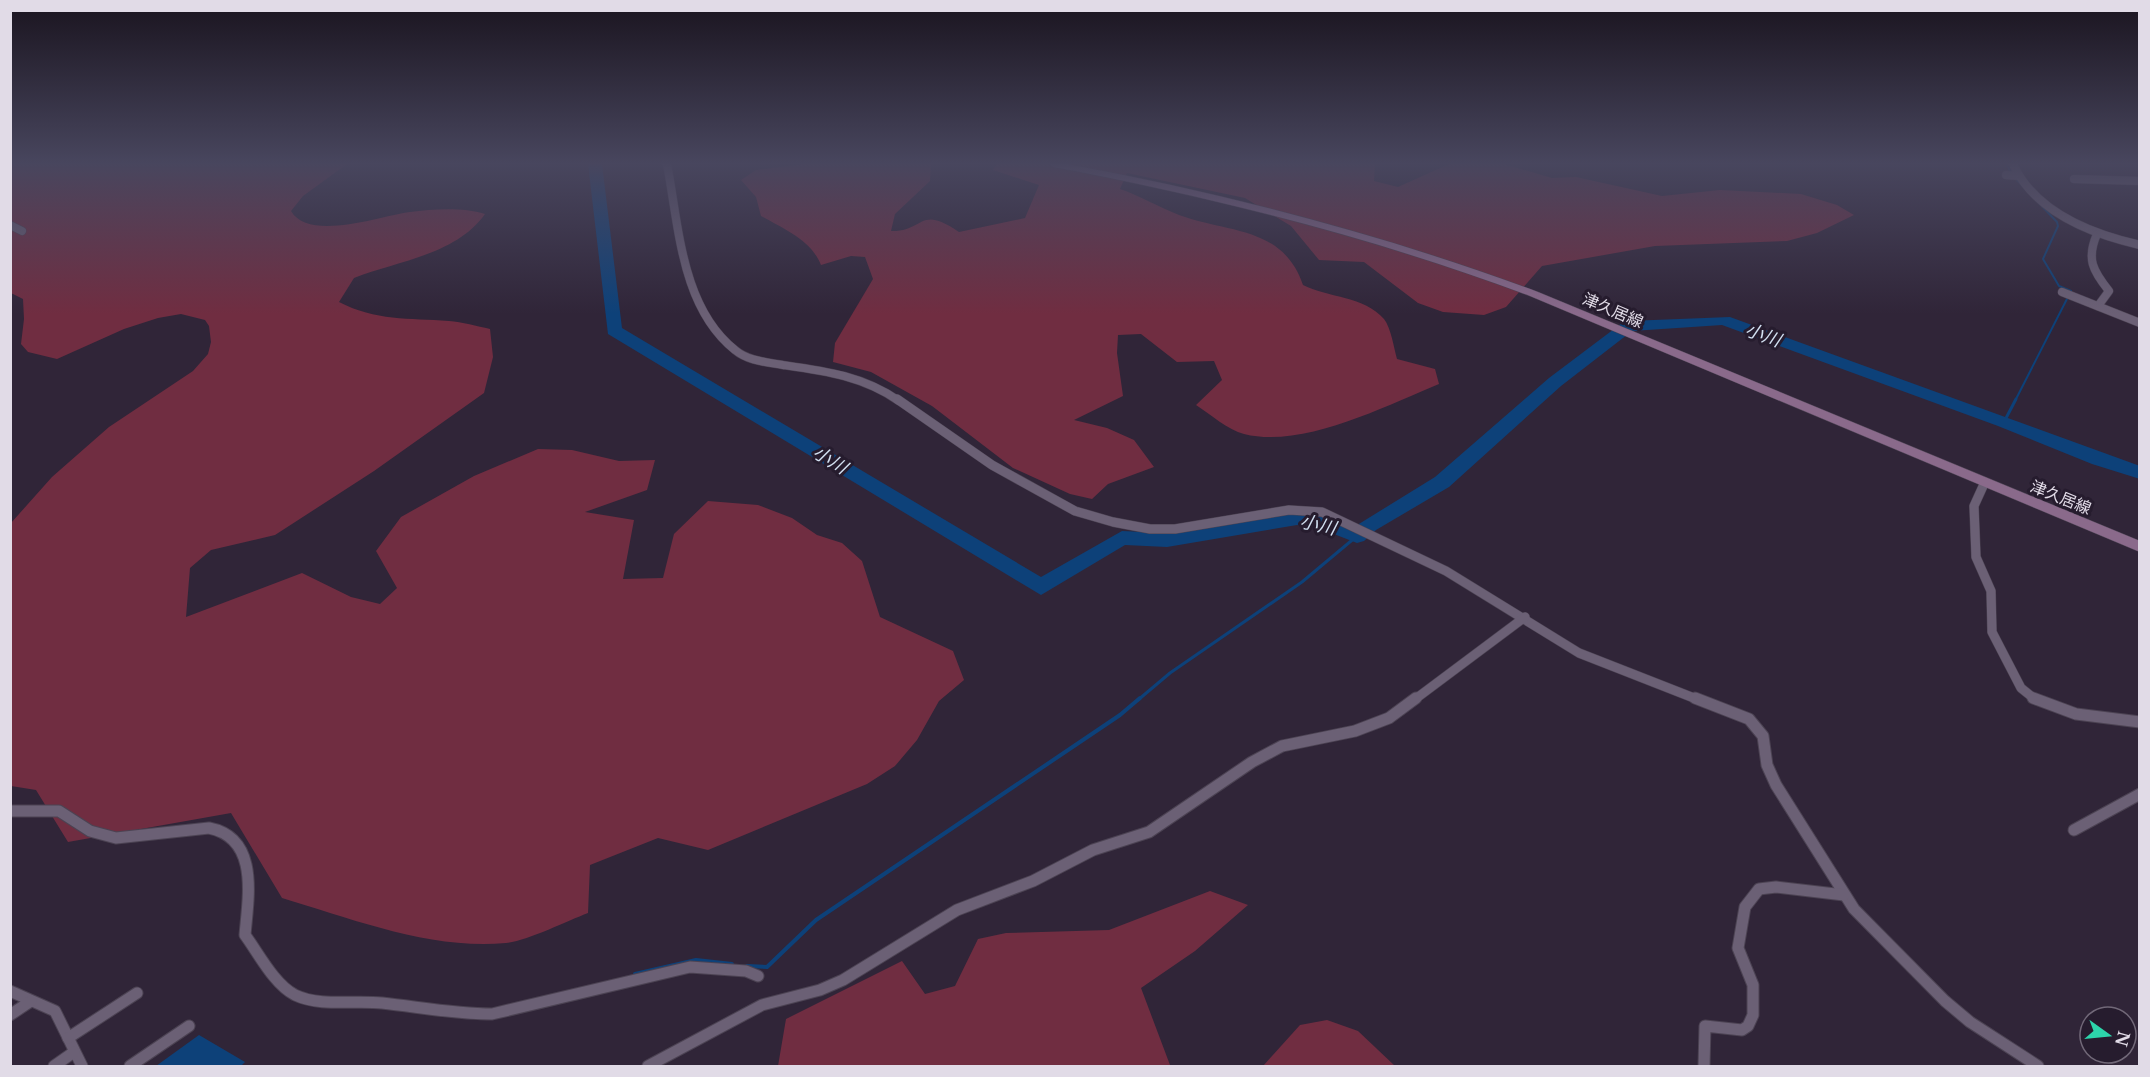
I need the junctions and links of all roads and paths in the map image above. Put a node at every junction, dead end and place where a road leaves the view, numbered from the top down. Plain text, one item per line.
1 (677, 214) edge
2 (1287, 214) edge
3 (2064, 214) edge
4 (10, 225) edge
5 (22, 231) dead end
6 (2097, 234) junction
7 (2139, 245) edge
8 (2062, 292) dead end
9 (2098, 306) junction
10 (2139, 323) edge
11 (1984, 484) junction
12 (2139, 547) edge
13 (1525, 617) junction
14 (2139, 723) edge
15 (2139, 794) edge
16 (10, 811) edge
17 (2074, 830) dead end
18 (1844, 895) junction
19 (758, 976) dead end
20 (10, 991) edge
21 (137, 993) dead end
22 (32, 1001) junction
23 (10, 1015) edge
24 (189, 1026) dead end
25 (68, 1038) junction
26 (74, 1052) junction
27 (54, 1066) edge
28 (82, 1066) edge
29 (130, 1066) edge
30 (648, 1066) edge
31 (1704, 1066) edge
32 (2038, 1066) edge

1 - 13 street
2 - 11 main road, 津久居線
3 - 6 street
4 - 5 street
6 - 7 street
6 - 9 street
8 - 9 street
9 - 10 street
11 - 12 main road, 津久居線
11 - 14 street
13 - 18 street
13 - 30 street
15 - 17 street
16 - 19 street
18 - 31 street
18 - 32 street
20 - 22 street
21 - 25 street
22 - 23 street
22 - 25 street
24 - 29 street
25 - 26 street
26 - 27 street
26 - 28 street

